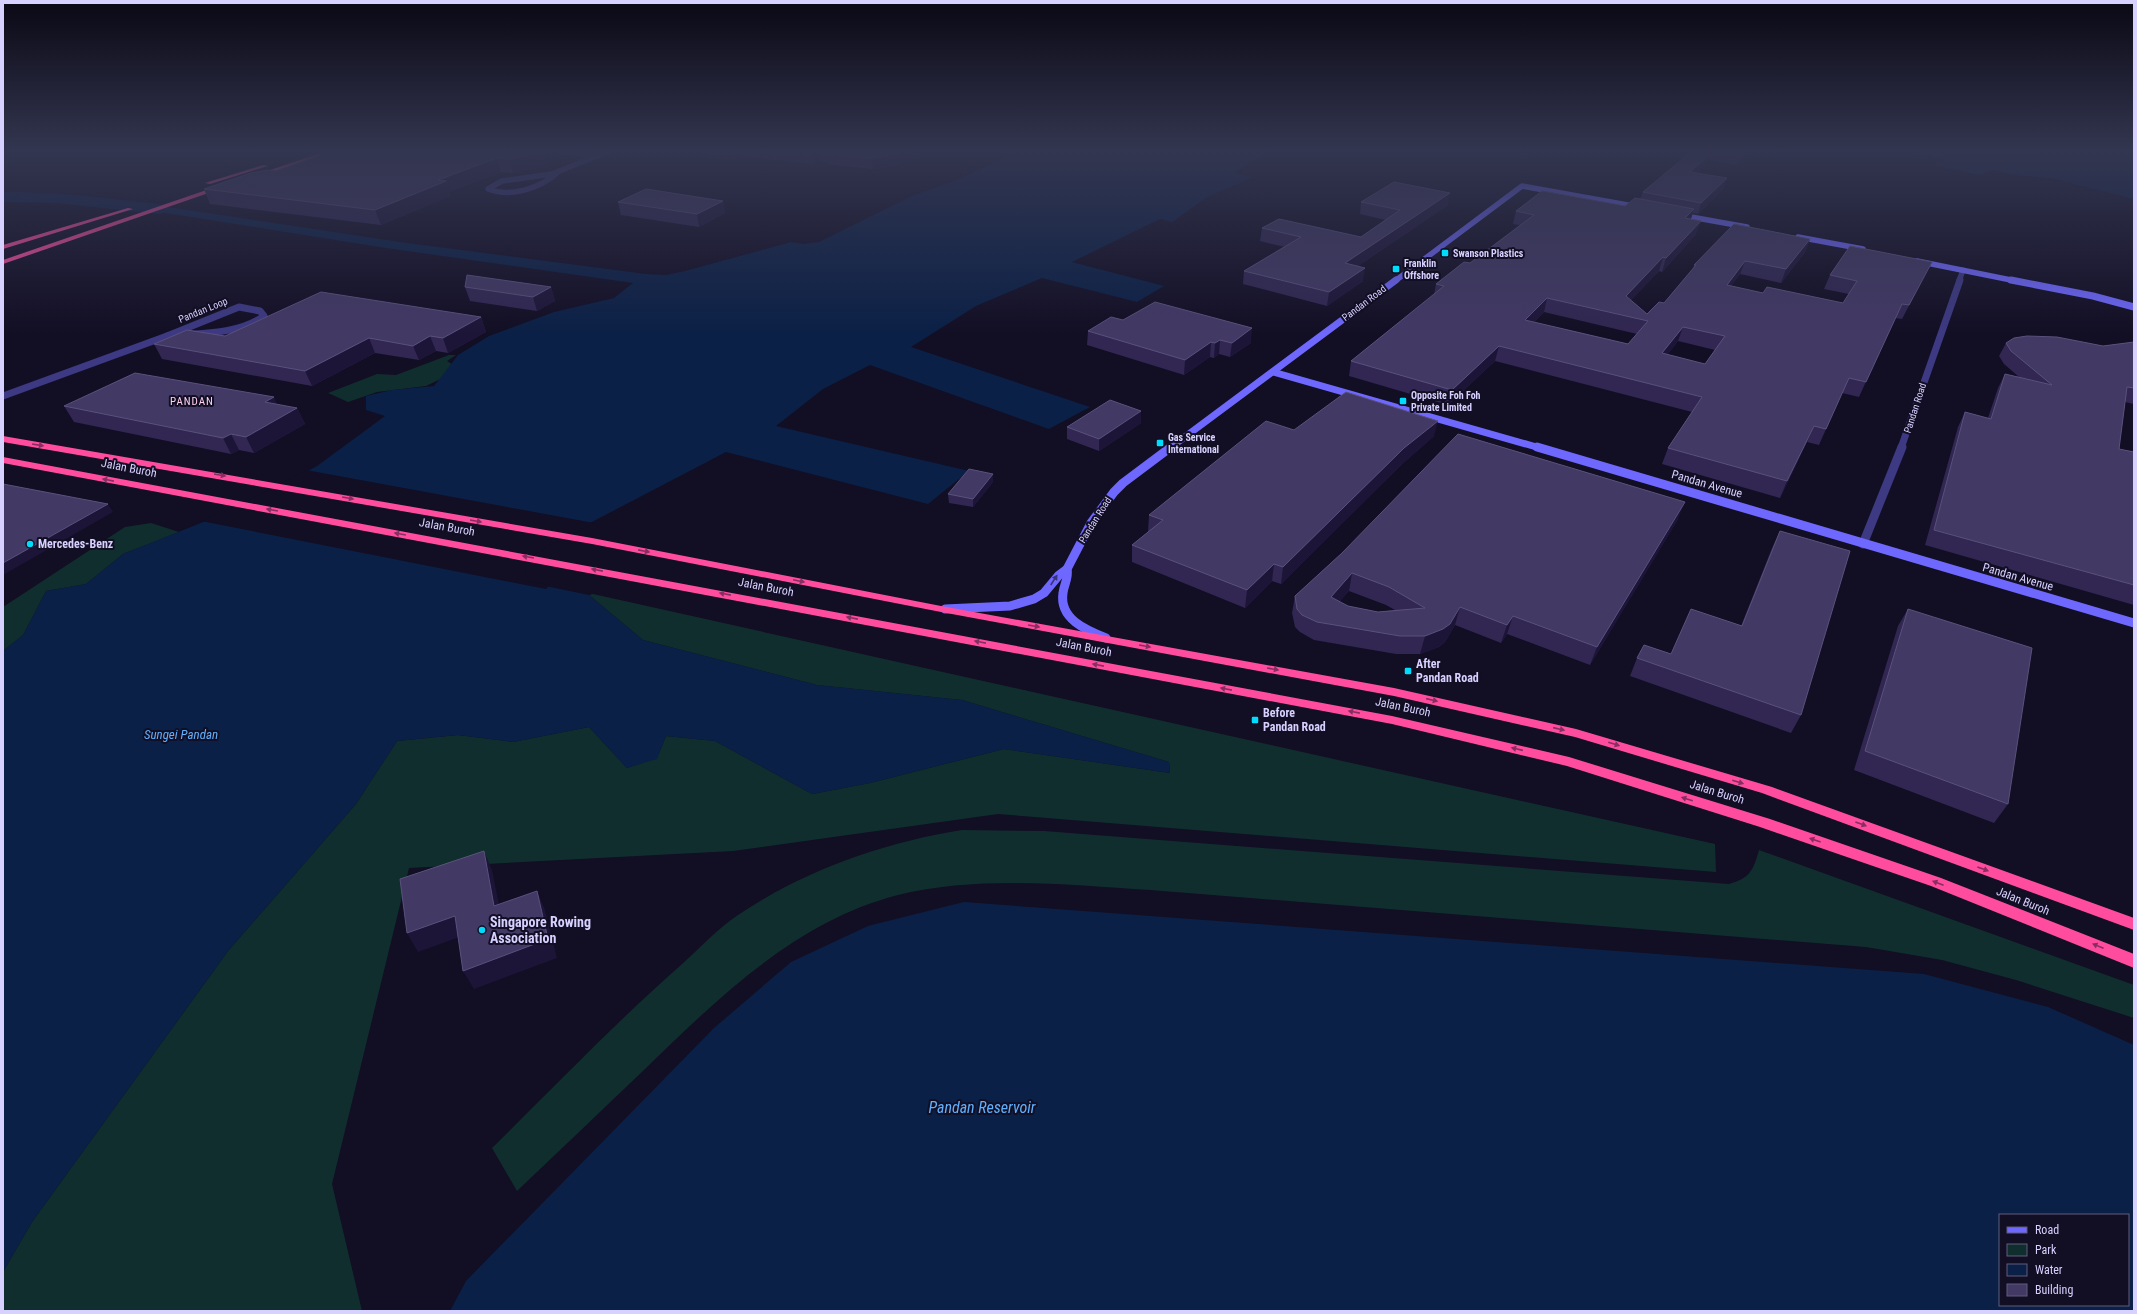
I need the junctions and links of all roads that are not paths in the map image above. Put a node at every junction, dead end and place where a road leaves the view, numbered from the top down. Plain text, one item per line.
1 (117, 212) edge
2 (145, 212) edge
3 (1487, 212) edge
4 (1673, 214) edge
5 (110, 215) junction
6 (119, 221) junction
7 (1752, 228) edge
8 (1792, 236) edge
9 (3, 248) edge
10 (1868, 250) edge
11 (3, 251) edge
12 (3, 257) edge
13 (1912, 260) edge
14 (3, 262) edge
15 (1963, 270) junction
16 (2134, 307) edge
17 (167, 336) junction
18 (1273, 372) junction
19 (3, 396) edge
20 (3, 439) edge
21 (3, 460) edge
22 (1863, 544) junction
23 (1067, 569) junction
24 (940, 609) junction
25 (2134, 623) edge
26 (1107, 639) junction
27 (2134, 924) edge
28 (2134, 961) edge

1 - 5 highway
2 - 6 highway
3 - 18 street, Pandan Road
4 - 7 street
5 - 9 highway
5 - 11 highway
6 - 12 highway
6 - 14 highway
8 - 10 street
13 - 15 street
15 - 16 street
15 - 22 street, Pandan Road
17 - 17 street, Pandan Loop
17 - 19 street, Pandan Loop
18 - 22 street, Pandan Avenue
18 - 23 street, Pandan Road
20 -> 24 highway, Jalan Buroh
28 -> 21 highway, Jalan Buroh
22 - 25 street, Pandan Avenue
24 -> 23 street, Pandan Road
23 - 26 street, Pandan Road
24 -> 26 highway, Jalan Buroh
26 -> 27 highway, Jalan Buroh

